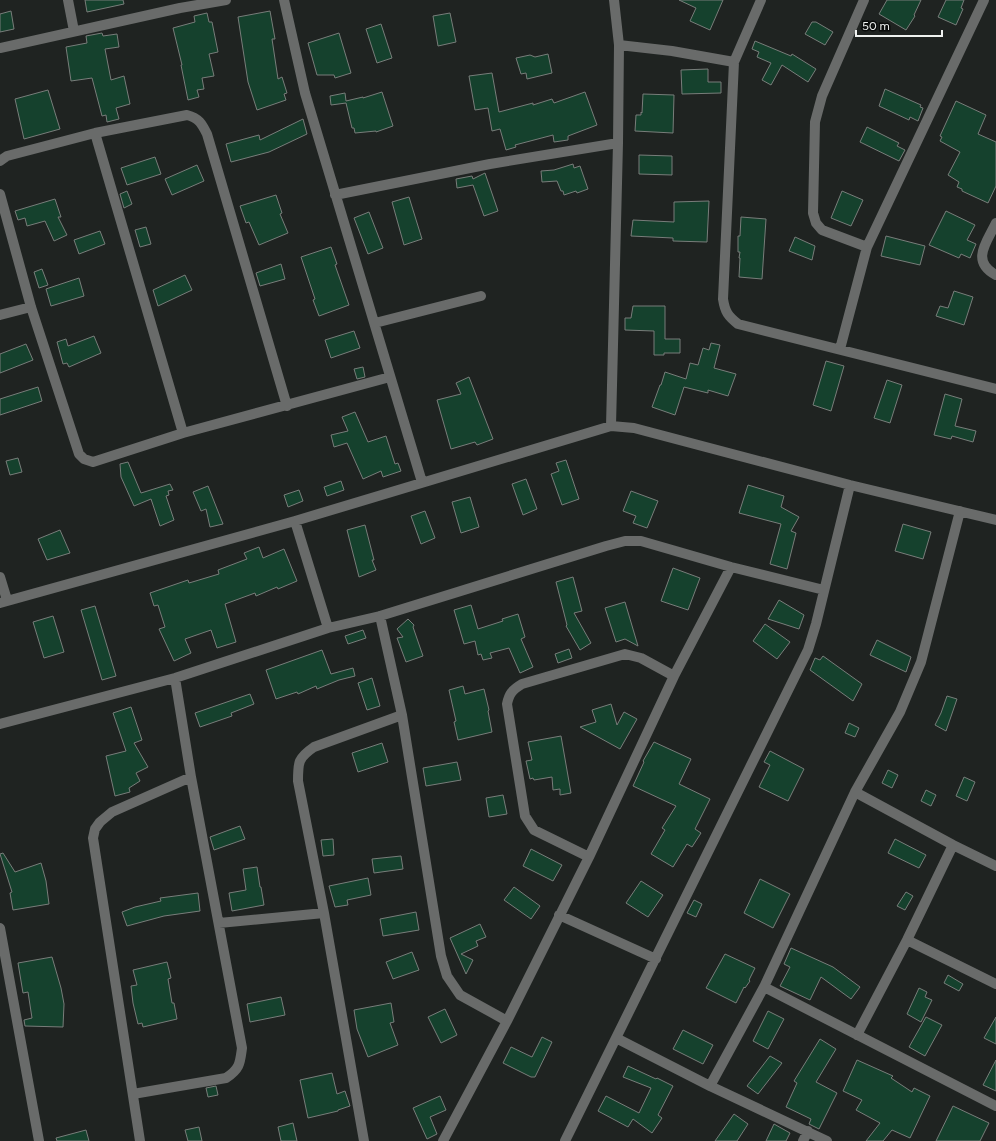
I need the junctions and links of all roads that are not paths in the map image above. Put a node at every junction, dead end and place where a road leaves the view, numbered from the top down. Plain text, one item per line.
1 (68, 0) edge
2 (226, 0) edge
3 (284, 0) edge
4 (614, 0) edge
5 (761, 0) edge
6 (864, 0) edge
7 (984, 0) edge
8 (179, 4) edge
9 (74, 31) junction
10 (619, 45) junction
11 (0, 48) edge
12 (734, 62) junction
13 (95, 133) junction
14 (618, 143) junction
15 (0, 161) edge
16 (0, 194) edge
17 (335, 196) junction
18 (996, 223) edge
19 (867, 247) junction
20 (996, 275) edge
21 (481, 296) dead end
22 (31, 308) junction
23 (0, 315) edge
24 (375, 323) junction
25 (840, 349) junction
26 (390, 377) junction
27 (996, 389) edge
28 (287, 406) junction
29 (611, 426) junction
30 (183, 433) junction
31 (422, 482) junction
32 (850, 485) junction
33 (960, 511) junction
34 (996, 520) edge
35 (295, 521) junction
36 (731, 567) junction
37 (0, 577) edge
38 (824, 590) junction
39 (4, 601) edge
40 (380, 616) junction
41 (328, 628) junction
42 (674, 676) junction
43 (175, 678) junction
44 (402, 715) junction
45 (0, 724) edge
46 (192, 777) junction
47 (855, 792) junction
48 (953, 845) junction
49 (589, 857) junction
50 (996, 866) edge
51 (324, 913) junction
52 (559, 915) junction
53 (219, 924) junction
54 (0, 928) edge
55 (907, 940) junction
56 (656, 959) junction
57 (996, 984) edge
58 (764, 987) junction
59 (507, 1022) junction
60 (857, 1035) junction
61 (616, 1038) junction
62 (710, 1086) junction
63 (133, 1094) junction
64 (996, 1106) edge
65 (808, 1131) junction
66 (39, 1141) edge
67 (140, 1141) edge
68 (364, 1141) edge
69 (443, 1141) edge
70 (566, 1141) edge
71 (803, 1141) edge
72 (827, 1141) edge

1 - 9 street
2 - 8 street
3 - 17 street
4 - 10 street
5 - 12 street
6 - 19 street
7 - 19 street
8 - 9 street
9 - 11 street
10 - 12 street
10 - 14 street
12 - 25 street
13 - 15 street
13 - 28 street
13 - 30 street
14 - 17 street
14 - 29 street
16 - 22 street
17 - 24 street
18 - 20 street
19 - 25 street
21 - 24 street
22 - 23 street
22 - 30 street
24 - 26 street
25 - 27 street
26 - 28 street
26 - 31 street
28 - 30 street
29 - 31 street
29 - 32 street
31 - 35 street
32 - 33 street
32 - 38 street
33 - 34 street
33 - 47 street
35 - 39 street
35 - 41 street
36 - 38 street
36 - 40 street
36 - 42 street
37 - 39 street
38 - 56 street
40 - 41 street
40 - 44 street
41 - 43 street
42 - 49 street
42 - 49 street
43 - 45 street
43 - 46 street
44 - 51 street
44 - 59 street
46 - 53 street
46 - 63 street
47 - 48 street
47 - 58 street
48 - 50 street
48 - 55 street
49 - 52 street
51 - 53 street
51 - 68 street
52 - 56 street
52 - 59 street
53 - 63 street
54 - 66 street
55 - 57 street
55 - 60 street
56 - 61 street
58 - 60 street
58 - 62 street
59 - 69 street
60 - 64 street
61 - 62 street
61 - 70 street
62 - 65 street
63 - 67 street
65 - 71 street
65 - 72 street

